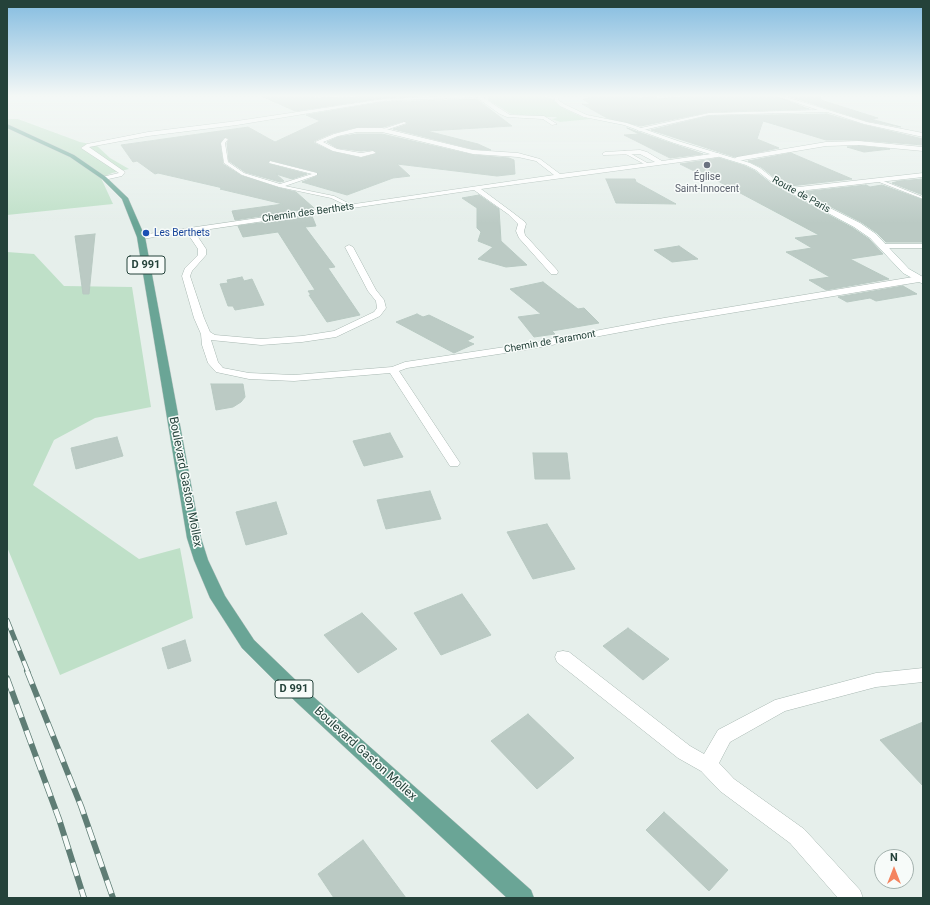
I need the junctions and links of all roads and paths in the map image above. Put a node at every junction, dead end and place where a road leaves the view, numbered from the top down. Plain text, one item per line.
1 (34, 138) edge
2 (126, 138) edge
3 (328, 138) edge
4 (416, 138) edge
5 (666, 138) edge
6 (226, 139) dead end
7 (923, 149) edge
8 (625, 152) junction
9 (373, 153) dead end
10 (718, 155) junction
11 (737, 159) junction
12 (270, 162) dead end
13 (660, 162) junction
14 (647, 164) junction
15 (628, 166) junction
16 (923, 175) edge
17 (559, 176) junction
18 (104, 178) junction
19 (880, 181) junction
20 (281, 186) junction
21 (475, 188) junction
22 (790, 190) junction
23 (922, 198) edge
24 (352, 206) junction
25 (193, 230) junction
26 (141, 237) junction
27 (884, 246) junction
28 (923, 246) edge
29 (349, 247) dead end
30 (554, 272) dead end
31 (921, 280) edge
32 (206, 334) junction
33 (393, 370) junction
34 (454, 463) dead end
35 (563, 657) dead end
36 (923, 676) edge
37 (708, 765) junction
38 (524, 898) edge
39 (852, 898) edge

1 - 18 main road, Boulevard Gaston Mollex / D 991
2 - 18 street
3 - 9 street
4 - 17 street
5 - 10 street, Route de Paris
6 - 20 lane
7 - 11 street
8 - 13 street
8 - 14 lane
8 - 15 street
10 - 11 street, Route de Paris
10 - 13 street, Chemin des Berthets
11 - 22 street, Route de Paris
12 - 20 lane
13 - 14 street, Chemin des Berthets
14 - 15 street, Chemin des Berthets
15 - 17 street, Chemin des Berthets
16 - 19 street
17 - 21 street, Chemin des Berthets
18 - 26 main road, Boulevard Gaston Mollex / D 991
19 - 22 street
19 - 23 lane
20 - 24 lane
21 - 24 street, Chemin des Berthets
21 - 30 street
22 - 27 street, Route de Paris
24 - 25 street, Chemin des Berthets
25 - 26 street, Chemin des Berthets
25 - 32 street, Chemin de Taramont
26 - 38 main road, Boulevard Gaston Mollex / D 991
27 - 28 street
27 - 31 street, Route de Paris
29 - 32 street
31 - 33 street, Chemin de Taramont
32 - 33 street, Chemin de Taramont
33 - 34 street
35 - 37 street
36 - 37 street
37 - 39 street

